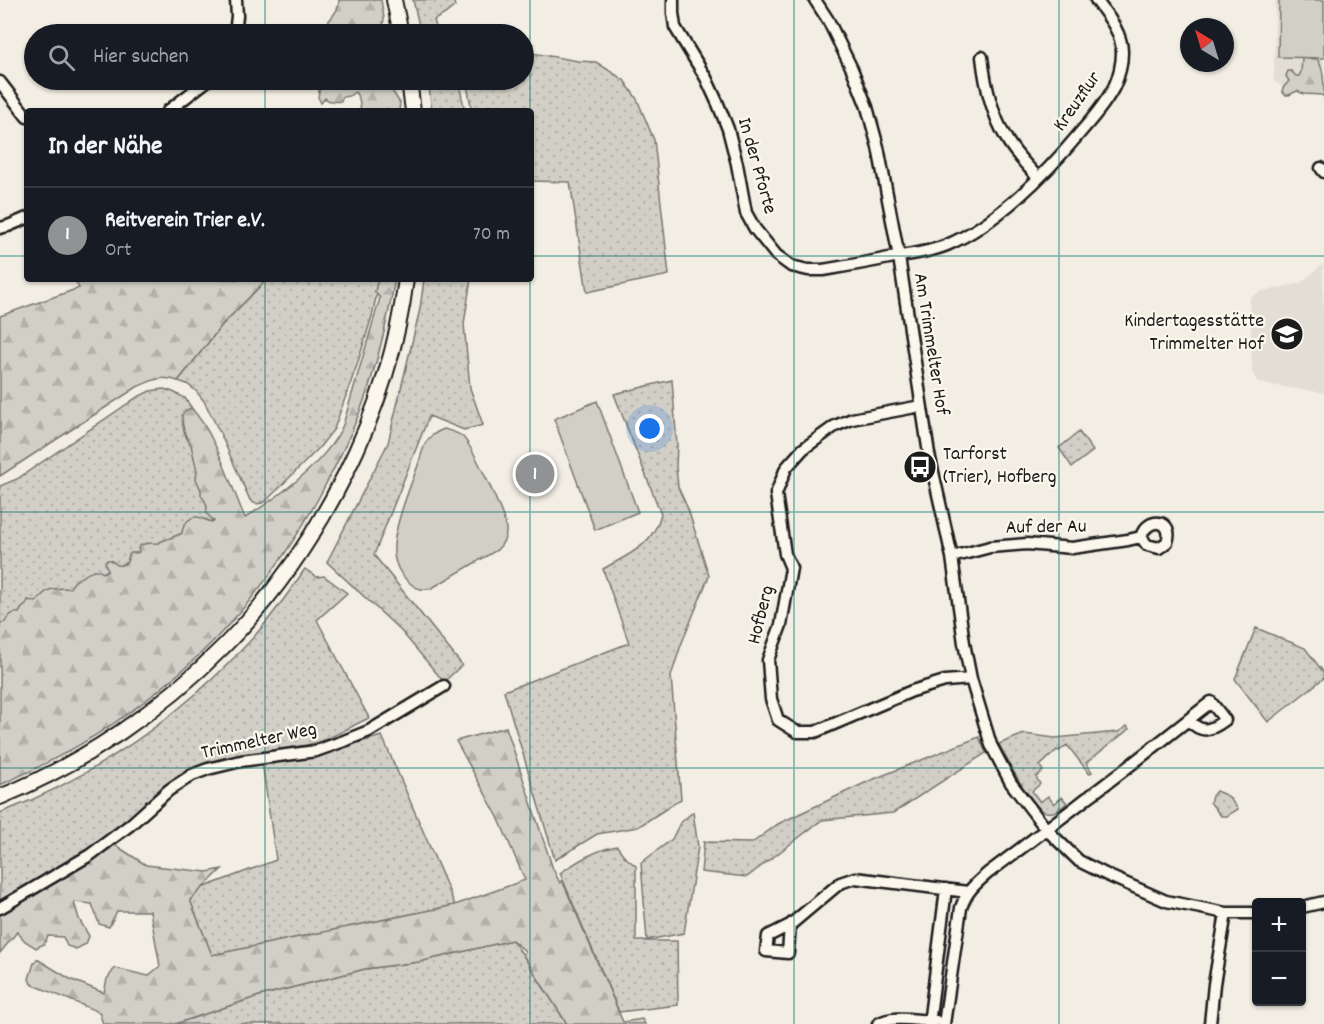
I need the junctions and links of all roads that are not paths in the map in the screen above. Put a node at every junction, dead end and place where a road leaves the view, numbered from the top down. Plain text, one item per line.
1 (236, 0) edge
2 (394, 0) edge
3 (673, 0) edge
4 (815, 0) edge
5 (1102, 2) edge
6 (236, 24) edge
7 (399, 24) edge
8 (982, 57) dead end
9 (0, 82) edge
10 (195, 90) edge
11 (410, 90) edge
12 (172, 108) edge
13 (413, 108) edge
14 (24, 113) edge
15 (1038, 178) junction
16 (24, 219) edge
17 (0, 228) edge
18 (899, 257) junction
19 (405, 282) edge
20 (921, 406) junction
21 (1141, 537) dead end
22 (951, 557) junction
23 (971, 679) junction
24 (444, 686) dead end
25 (1188, 720) dead end
26 (0, 797) edge
27 (1046, 829) junction
28 (946, 889) junction
29 (968, 892) junction
30 (1324, 902) edge
31 (1306, 907) edge
32 (0, 908) edge
33 (1226, 913) junction
34 (1252, 913) edge
35 (790, 925) dead end
36 (930, 1022) edge
37 (945, 1022) edge
38 (878, 1024) edge
39 (1210, 1024) edge

1 - 6 street
2 - 7 main road
3 - 18 street, In der Pforte
4 - 18 street, Am Trimmelter Hof
5 - 15 street, Kreuzflur
8 - 15 street
9 - 14 street
10 - 12 street
11 - 13 main road
15 - 18 street, Kreuzflur
16 - 17 street
18 - 20 street, Am Trimmelter Hof
19 - 26 main road
20 - 22 street, Am Trimmelter Hof
20 - 23 street, Hofberg
21 - 22 street, Auf der Au
22 - 23 street, Am Trimmelter Hof
23 - 27 street, Am Trimmelter Hof
24 - 32 street, Trimmelter Weg
25 - 27 street
27 - 29 street
27 - 33 street, Am Trimmelter Hof
28 - 29 street
28 - 35 street
28 - 36 street
29 - 37 street
30 - 31 street
33 - 34 street, Am Trimmelter Hof
33 - 39 street
36 - 37 street
36 - 38 street

